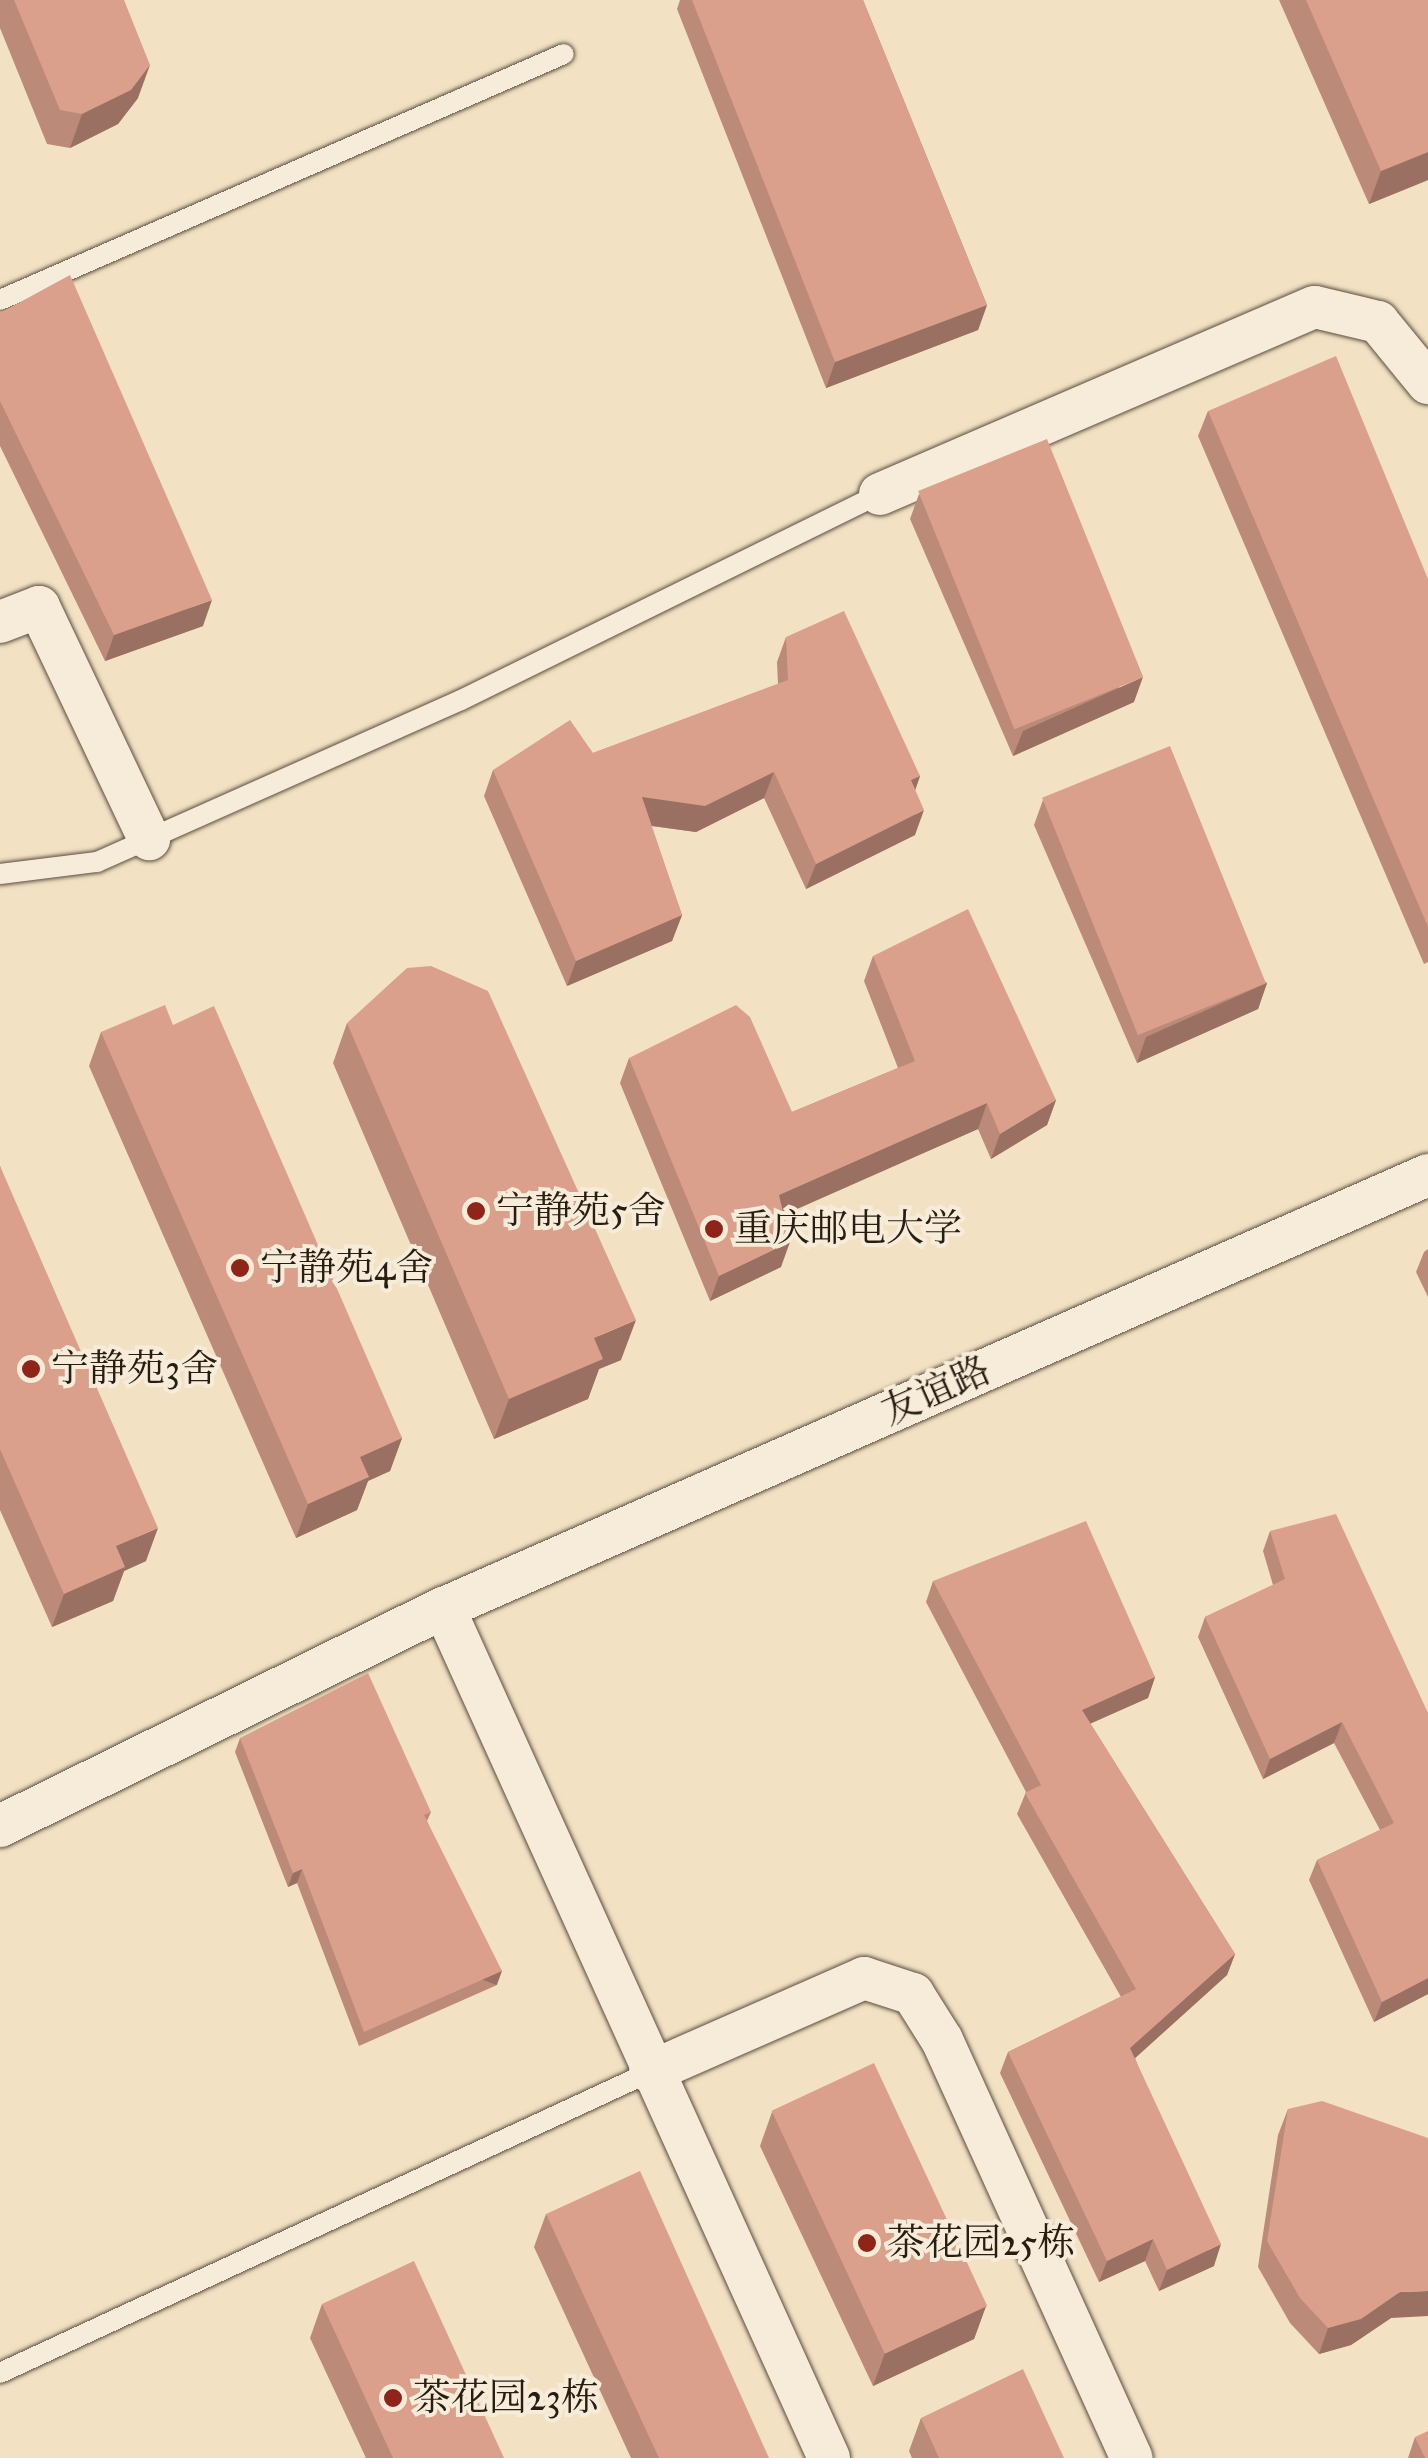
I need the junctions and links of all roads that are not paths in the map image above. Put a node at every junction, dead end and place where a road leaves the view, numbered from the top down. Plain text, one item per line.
1 (564, 54) dead end
2 (0, 300) edge
3 (1428, 383) edge
4 (880, 494) joint
5 (0, 622) edge
6 (149, 839) junction
7 (0, 874) edge
8 (1428, 1175) edge
9 (444, 1608) junction
10 (0, 1826) edge
11 (650, 2072) junction
12 (0, 2372) edge
13 (829, 2458) edge
14 (1132, 2458) edge

1 - 2 lane
3 - 4 street
4 - 6 lane
5 - 6 street
6 - 7 lane
8 - 9 street, 友谊路
9 - 10 street, 友谊路
9 - 11 street
11 - 12 lane
11 - 13 street
11 - 14 street

